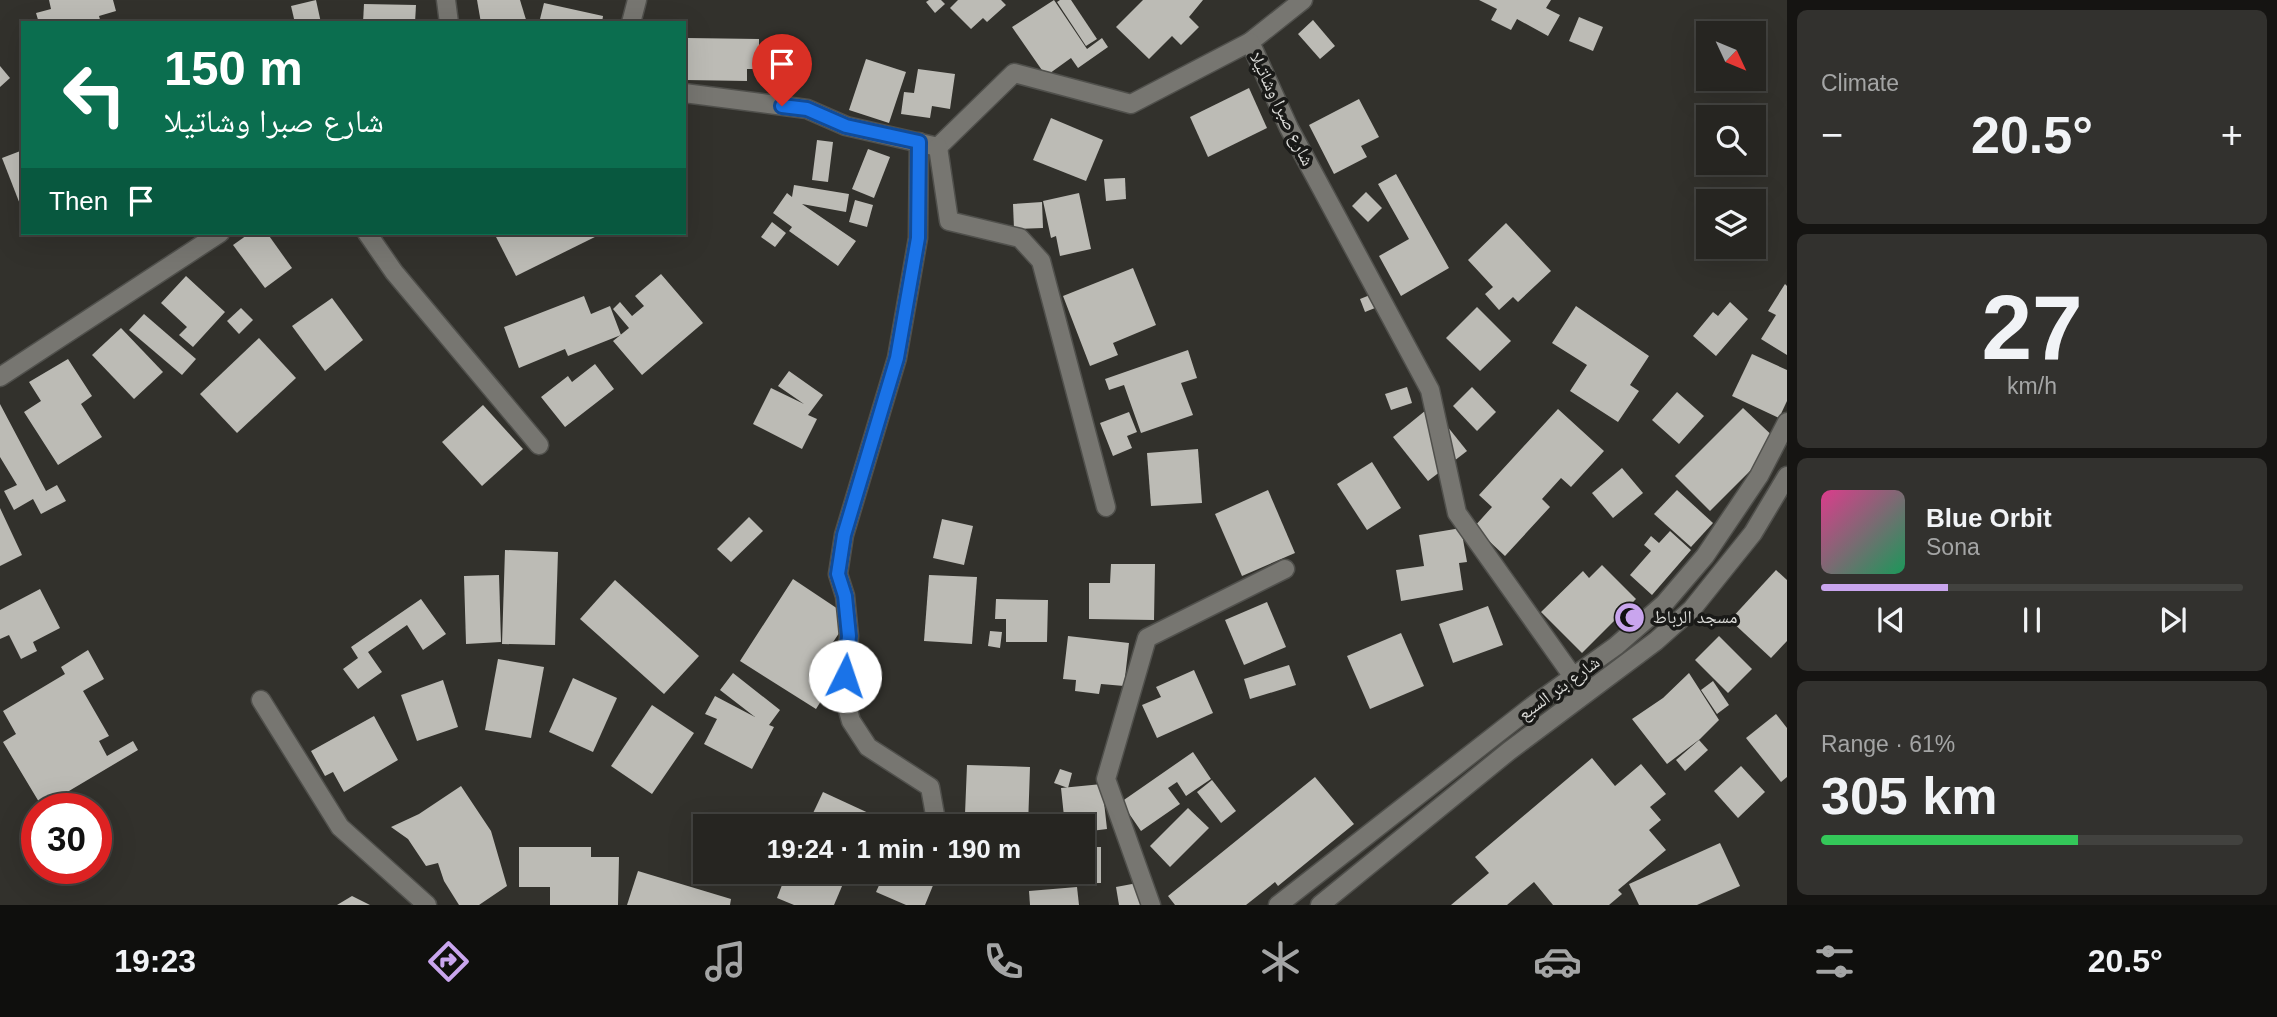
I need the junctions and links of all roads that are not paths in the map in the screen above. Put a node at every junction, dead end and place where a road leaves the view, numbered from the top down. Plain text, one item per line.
1 (446, 0) edge
2 (637, 0) edge
3 (1303, 0) edge
4 (449, 21) edge
5 (632, 21) edge
6 (1250, 42) junction
7 (686, 93) edge
8 (919, 142) junction
9 (938, 147) junction
10 (217, 235) edge
11 (368, 235) edge
12 (0, 377) edge
13 (1787, 422) edge
14 (539, 444) dead end
15 (1787, 476) edge
16 (1106, 507) dead end
17 (1286, 569) dead end
18 (1574, 678) junction
19 (261, 700) dead end
20 (935, 814) edge
21 (427, 905) edge
22 (1151, 905) edge
23 (1278, 905) edge
24 (1320, 905) edge

1 - 4 street
2 - 5 street
3 - 6 street
6 - 9 street, شارع صبرا وشاتيلا
6 - 18 street, شارع صبرا وشاتيلا
7 - 8 street
8 - 9 street
8 - 20 street
9 - 16 street
10 - 12 street
11 - 14 street
13 - 18 street, شارع بئر السبع
15 - 24 street, شارع بئر السبع
17 - 22 street
18 - 23 street, شارع بئر السبع
19 - 21 street

